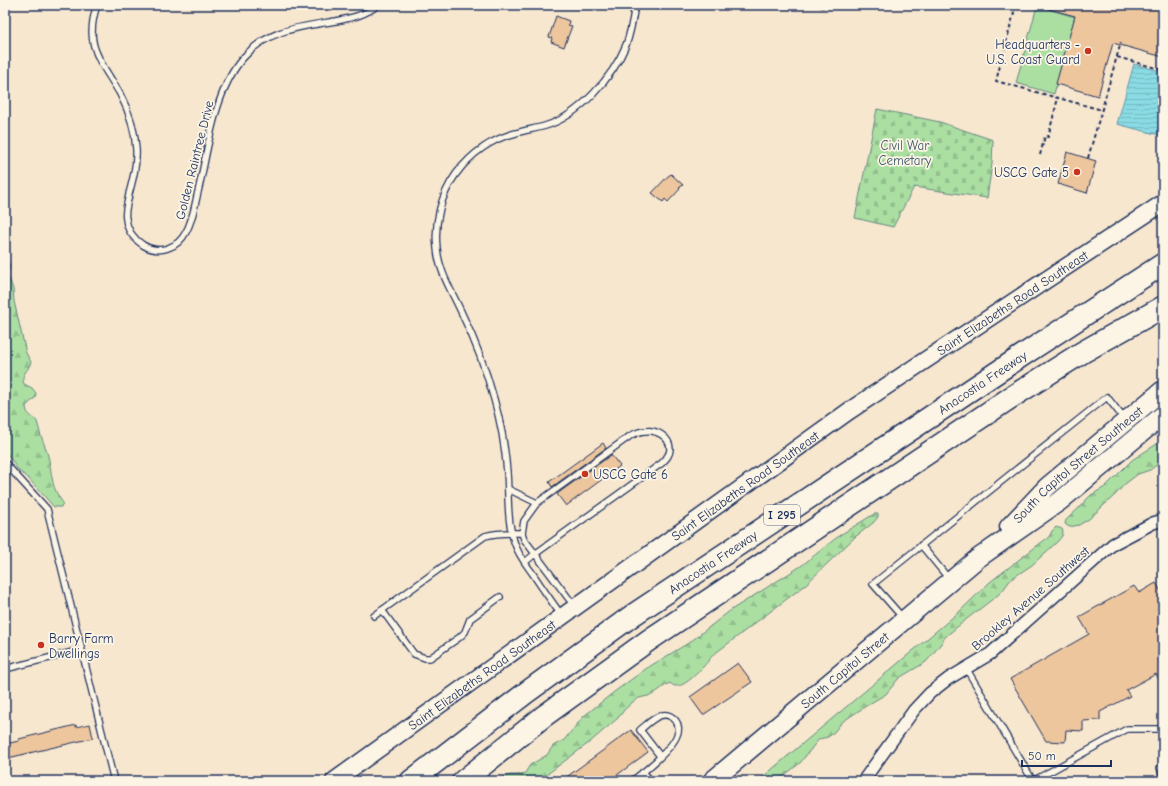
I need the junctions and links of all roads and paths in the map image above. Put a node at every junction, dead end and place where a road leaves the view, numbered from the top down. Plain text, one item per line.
1 (97, 5) edge
2 (378, 5) edge
3 (635, 5) edge
4 (813, 5) edge
5 (827, 5) edge
6 (912, 5) edge
7 (922, 5) edge
8 (1016, 5) edge
9 (1121, 42) dead end
10 (1117, 57) junction
11 (1163, 70) edge
12 (1058, 98) junction
13 (1102, 110) junction
14 (1040, 155) dead end
15 (1088, 158) dead end
16 (1163, 203) edge
17 (1163, 264) edge
18 (1163, 306) edge
19 (1163, 390) edge
20 (1163, 415) edge
21 (1126, 422) junction
22 (5, 463) edge
23 (508, 489) junction
24 (537, 503) junction
25 (1163, 520) edge
26 (512, 533) junction
27 (522, 533) junction
28 (921, 545) junction
29 (535, 554) junction
30 (977, 559) junction
31 (525, 562) junction
32 (951, 581) junction
33 (500, 597) dead end
34 (382, 610) junction
35 (569, 612) junction
36 (374, 616) dead end
37 (904, 620) junction
38 (82, 650) junction
39 (966, 668) junction
40 (5, 669) edge
41 (1163, 729) edge
42 (660, 756) junction
43 (1163, 763) edge
44 (643, 772) junction
45 (1163, 775) edge
46 (114, 781) edge
47 (334, 781) edge
48 (411, 781) edge
49 (463, 781) edge
50 (632, 781) edge
51 (651, 781) edge
52 (712, 781) edge
53 (862, 781) edge
54 (1033, 781) edge

1 - 2 lane, Golden Raintree Drive
3 - 23 lane
4 - 5 path
6 - 7 path
8 - 12 path
9 - 10 path
10 - 11 path
10 - 13 path
12 - 13 path
12 - 14 path
13 - 15 path
16 - 35 main road, Saint Elizabeths Road Southeast
17 - 48 highway, Anacostia Freeway / I 295
18 - 49 highway, I 295
19 - 21 main road, South Capitol Street Southeast
20 - 30 main road
21 - 28 lane
21 - 30 main road, South Capitol Street Southeast
22 - 38 lane
23 - 24 lane
23 - 26 lane
24 - 27 lane
24 - 29 lane
25 - 39 street, Brookley Avenue Southwest
26 - 27 lane
26 - 31 lane
26 - 34 lane
27 - 29 lane
28 - 32 lane
28 - 37 lane
29 - 31 lane
29 - 35 lane
30 - 32 main road, South Capitol Street
31 - 35 lane
32 - 37 main road, South Capitol Street
33 - 34 lane
34 - 36 lane
35 - 47 main road, Saint Elizabeths Road Southeast
37 - 52 main road, South Capitol Street
38 - 40 lane
38 - 46 lane
39 - 53 street, Brookley Avenue Southwest
39 - 54 lane
41 - 54 lane
42 - 42 lane
42 - 44 lane
43 - 45 lane
44 - 50 lane
44 - 51 lane

